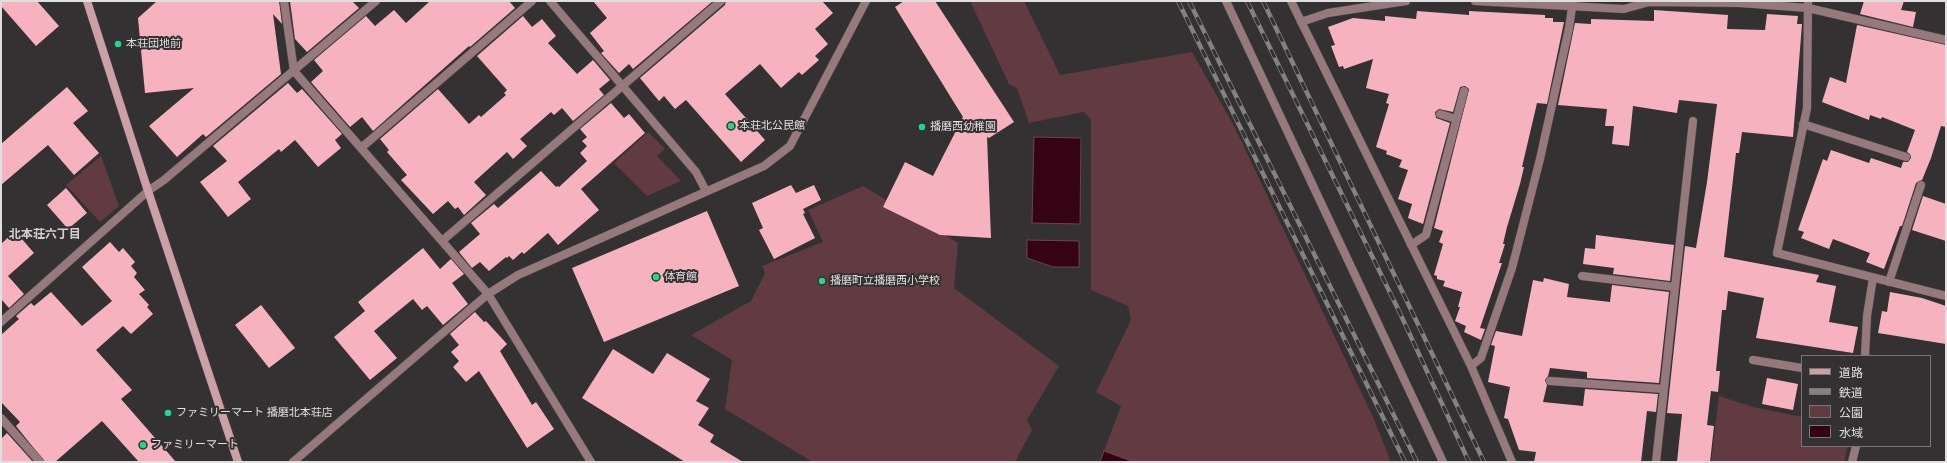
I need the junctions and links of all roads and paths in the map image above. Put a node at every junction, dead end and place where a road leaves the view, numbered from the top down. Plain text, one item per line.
1 (87, 1) edge
2 (284, 1) edge
3 (376, 1) edge
4 (532, 1) edge
5 (550, 1) edge
6 (721, 1) edge
7 (866, 1) edge
8 (1226, 1) edge
9 (1291, 1) edge
10 (1406, 1) edge
11 (1475, 1) edge
12 (1573, 4) edge
13 (1808, 5) edge
14 (1301, 22) junction
15 (1946, 40) edge
16 (294, 71) junction
17 (622, 86) junction
18 (1464, 91) dead end
19 (1440, 114) dead end
20 (1456, 119) junction
21 (1693, 121) dead end
22 (1804, 124) junction
23 (362, 148) junction
24 (1906, 157) dead end
25 (1921, 185) dead end
26 (148, 191) junction
27 (706, 191) junction
28 (442, 241) junction
29 (1411, 245) junction
30 (1582, 276) dead end
31 (1874, 278) junction
32 (1889, 282) junction
33 (1675, 287) junction
34 (488, 294) junction
35 (1946, 296) edge
36 (1, 322) edge
37 (1865, 355) edge
38 (1753, 360) dead end
39 (1471, 366) junction
40 (1801, 368) edge
41 (1550, 380) dead end
42 (1664, 389) junction
43 (2, 420) edge
44 (1856, 447) edge
45 (40, 462) edge
46 (238, 462) edge
47 (293, 462) edge
48 (591, 462) edge
49 (1443, 462) edge
50 (1512, 462) edge
51 (1656, 462) edge
52 (1852, 462) edge

1 - 26 street
2 - 16 street
3 - 16 street
4 - 23 street
5 - 17 street
6 - 17 street
7 - 27 street
8 - 49 street
9 - 14 street
10 - 14 street
11 - 12 street
12 - 13 street
12 - 39 street
13 - 15 street
13 - 22 street
14 - 29 street
16 - 23 street
16 - 26 street
17 - 27 street
17 - 28 street
18 - 20 street
19 - 20 street
20 - 29 street
21 - 33 street
22 - 24 street
22 - 31 street
23 - 28 street
25 - 32 street
26 - 36 street
26 - 46 street
27 - 34 street
28 - 34 street
29 - 39 street
30 - 33 street
31 - 32 street
31 - 37 street
32 - 35 street
33 - 42 street
34 - 47 street
34 - 48 street
38 - 40 street
39 - 50 street
41 - 42 street
42 - 51 street
43 - 45 street
44 - 52 street

